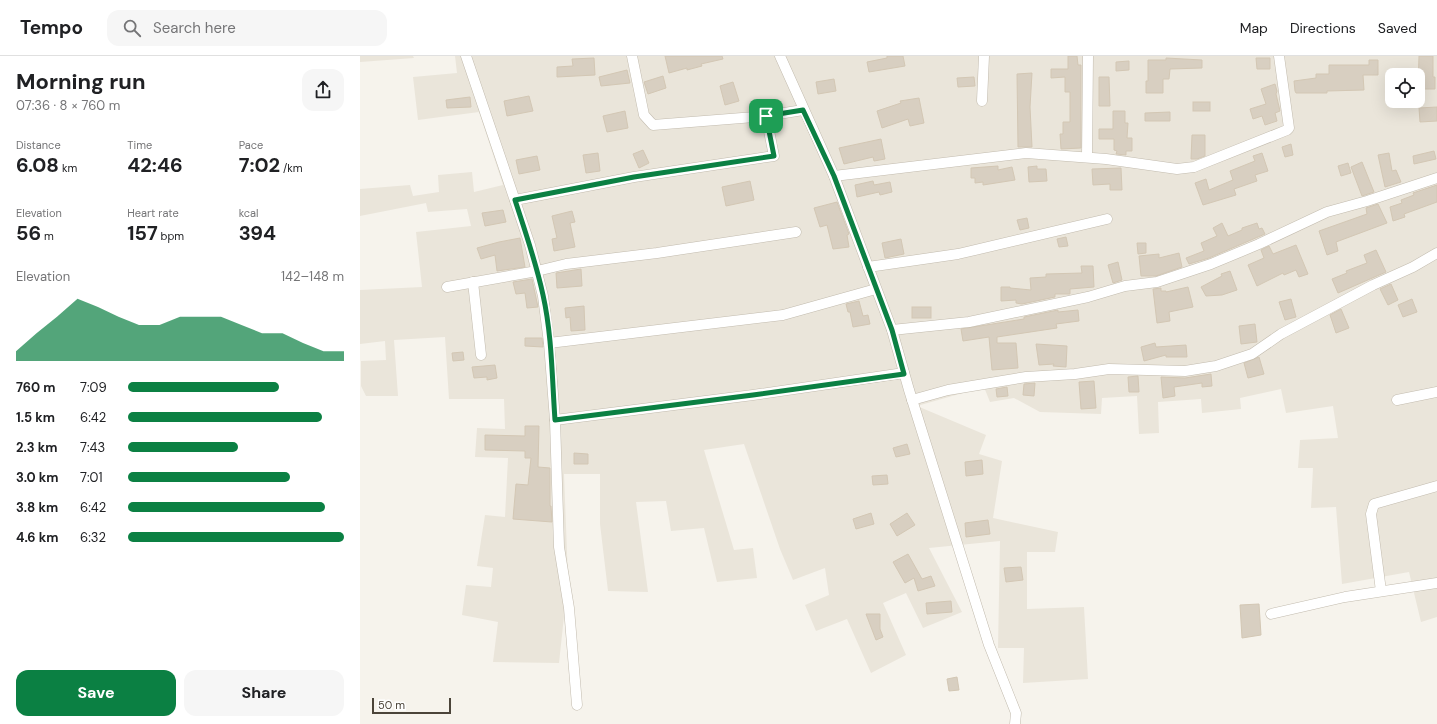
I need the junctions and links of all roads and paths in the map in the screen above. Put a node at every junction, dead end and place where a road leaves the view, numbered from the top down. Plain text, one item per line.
1 (466, 56) edge
2 (632, 56) edge
3 (780, 56) edge
4 (984, 56) edge
5 (1088, 56) edge
6 (1279, 56) edge
7 (982, 101) dead end
8 (803, 110) junction
9 (766, 116) junction
10 (1087, 157) junction
11 (834, 176) junction
12 (1437, 178) edge
13 (515, 200) junction
14 (1107, 218) dead end
15 (796, 232) dead end
16 (1437, 253) edge
17 (868, 267) junction
18 (537, 271) junction
19 (473, 282) junction
20 (447, 287) dead end
21 (876, 288) junction
22 (892, 330) junction
23 (550, 343) junction
24 (481, 354) dead end
25 (904, 374) junction
26 (1437, 392) edge
27 (912, 400) junction
28 (1397, 400) dead end
29 (555, 420) junction
30 (1437, 486) edge
31 (1437, 583) edge
32 (1381, 591) junction
33 (1271, 614) dead end
34 (577, 705) dead end
35 (1015, 724) edge

1 - 13 street
2 - 9 street
3 - 8 street
4 - 7 street
5 - 10 street
6 - 10 street
8 - 9 street
8 - 11 street
9 - 13 street
10 - 11 street
11 - 17 street
12 - 22 street
13 - 18 street
14 - 17 street
15 - 18 street
16 - 27 street
17 - 21 street
18 - 19 street
18 - 23 street
19 - 20 street
19 - 24 street
21 - 22 street
21 - 23 street
22 - 25 street
23 - 29 street
25 - 27 street
25 - 29 street
26 - 28 street
27 - 35 street
29 - 34 street
30 - 32 street
31 - 32 street
32 - 33 street

